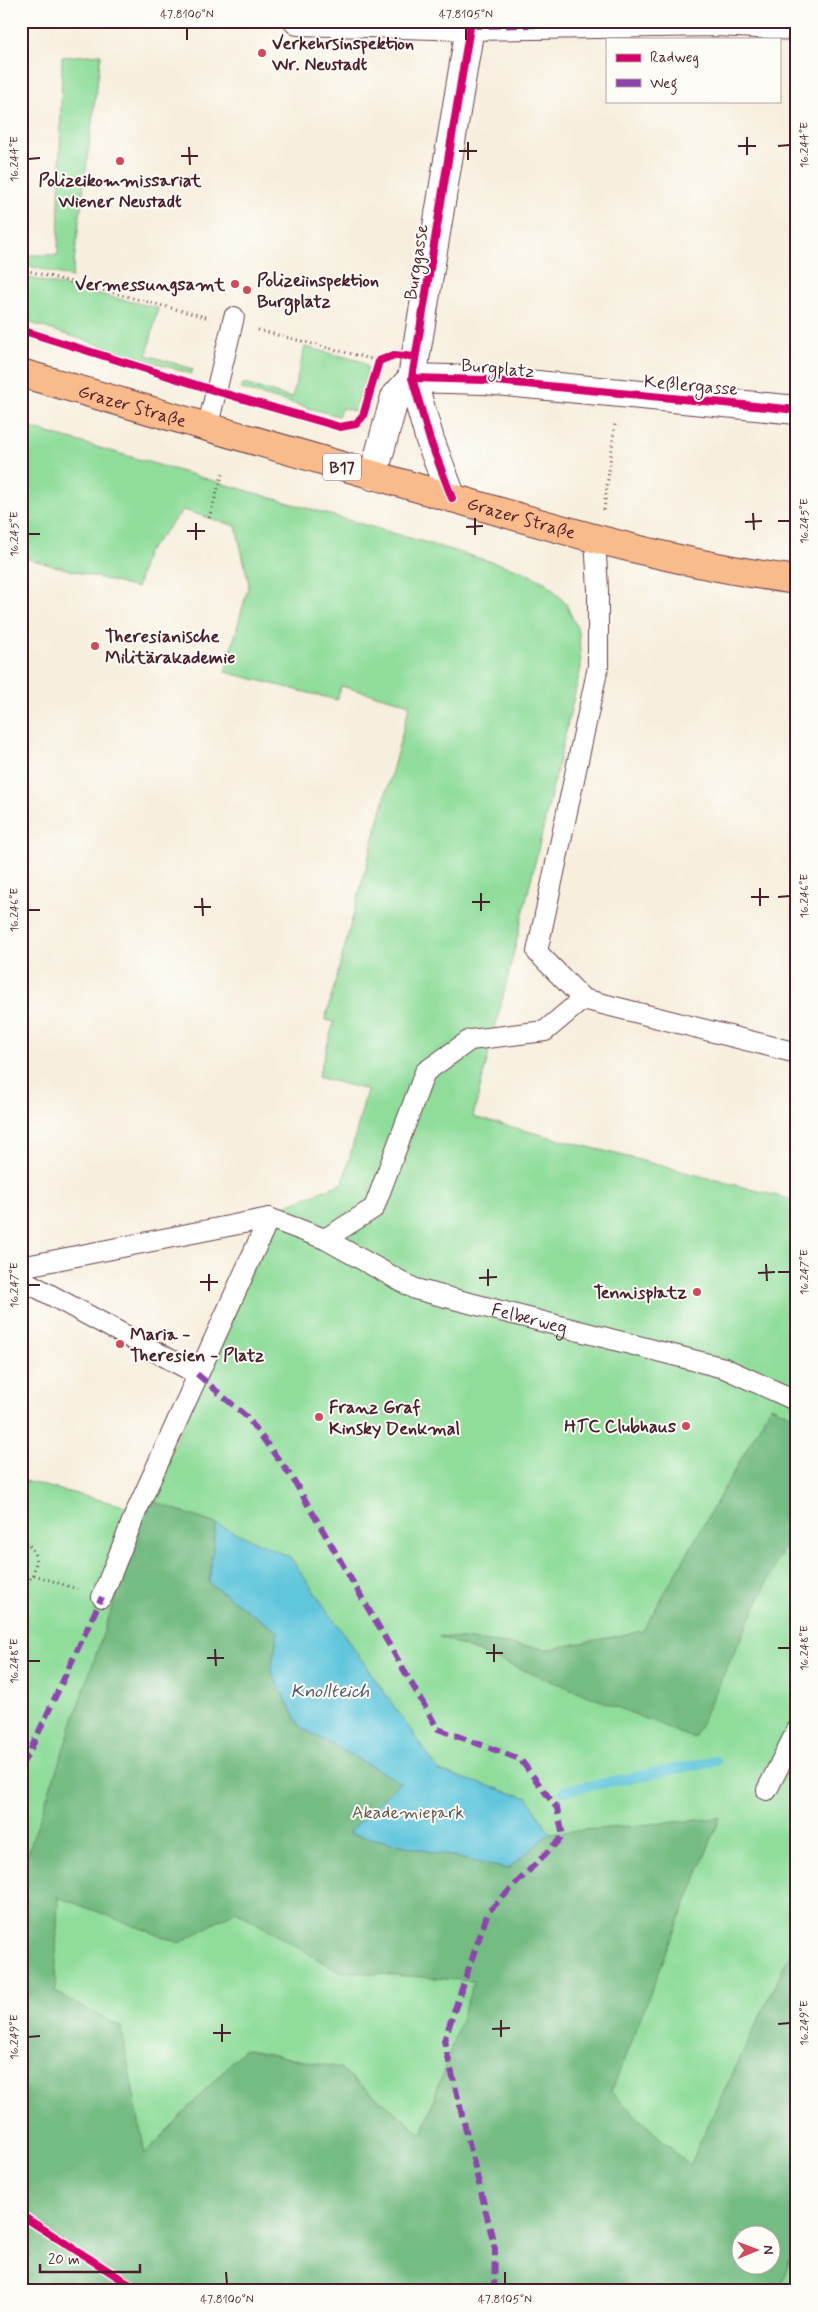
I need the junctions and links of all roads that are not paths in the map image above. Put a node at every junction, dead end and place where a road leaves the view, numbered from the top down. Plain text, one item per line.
1 (298, 21) edge
2 (470, 24) edge
3 (797, 26) edge
4 (233, 320) road end
5 (414, 367) junction
6 (21, 373) edge
7 (582, 391) joint
8 (797, 410) edge
9 (207, 429) junction
10 (373, 476) junction
11 (452, 498) junction
12 (595, 538) junction
13 (797, 580) edge
14 (583, 998) junction
15 (797, 1053) edge
16 (269, 1218) junction
17 (325, 1239) junction
18 (21, 1267) edge
19 (21, 1279) edge
20 (197, 1374) junction
21 (797, 1400) edge
22 (102, 1597) road end
23 (797, 1730) edge
24 (767, 1790) dead end

1 - 2 street
2 - 3 street
2 - 5 street, Burggasse
4 - 9 lane
5 - 7 street, Burgplatz
5 - 10 street, Burggasse
5 - 11 street, Burggasse
6 - 9 main road, Grazer Straße / B17
7 - 8 street, Keßlergasse
9 - 10 main road, Grazer Straße / B17
10 - 11 main road, Grazer Straße / B17
11 - 12 main road, Grazer Straße / B17
12 - 13 main road, Grazer Straße / B17
12 - 14 lane
14 - 15 lane
14 - 17 lane
16 - 17 lane, Felberweg
16 - 18 lane
16 - 20 lane
17 - 21 lane, Felberweg
19 - 20 lane
20 - 22 lane
23 - 24 lane

